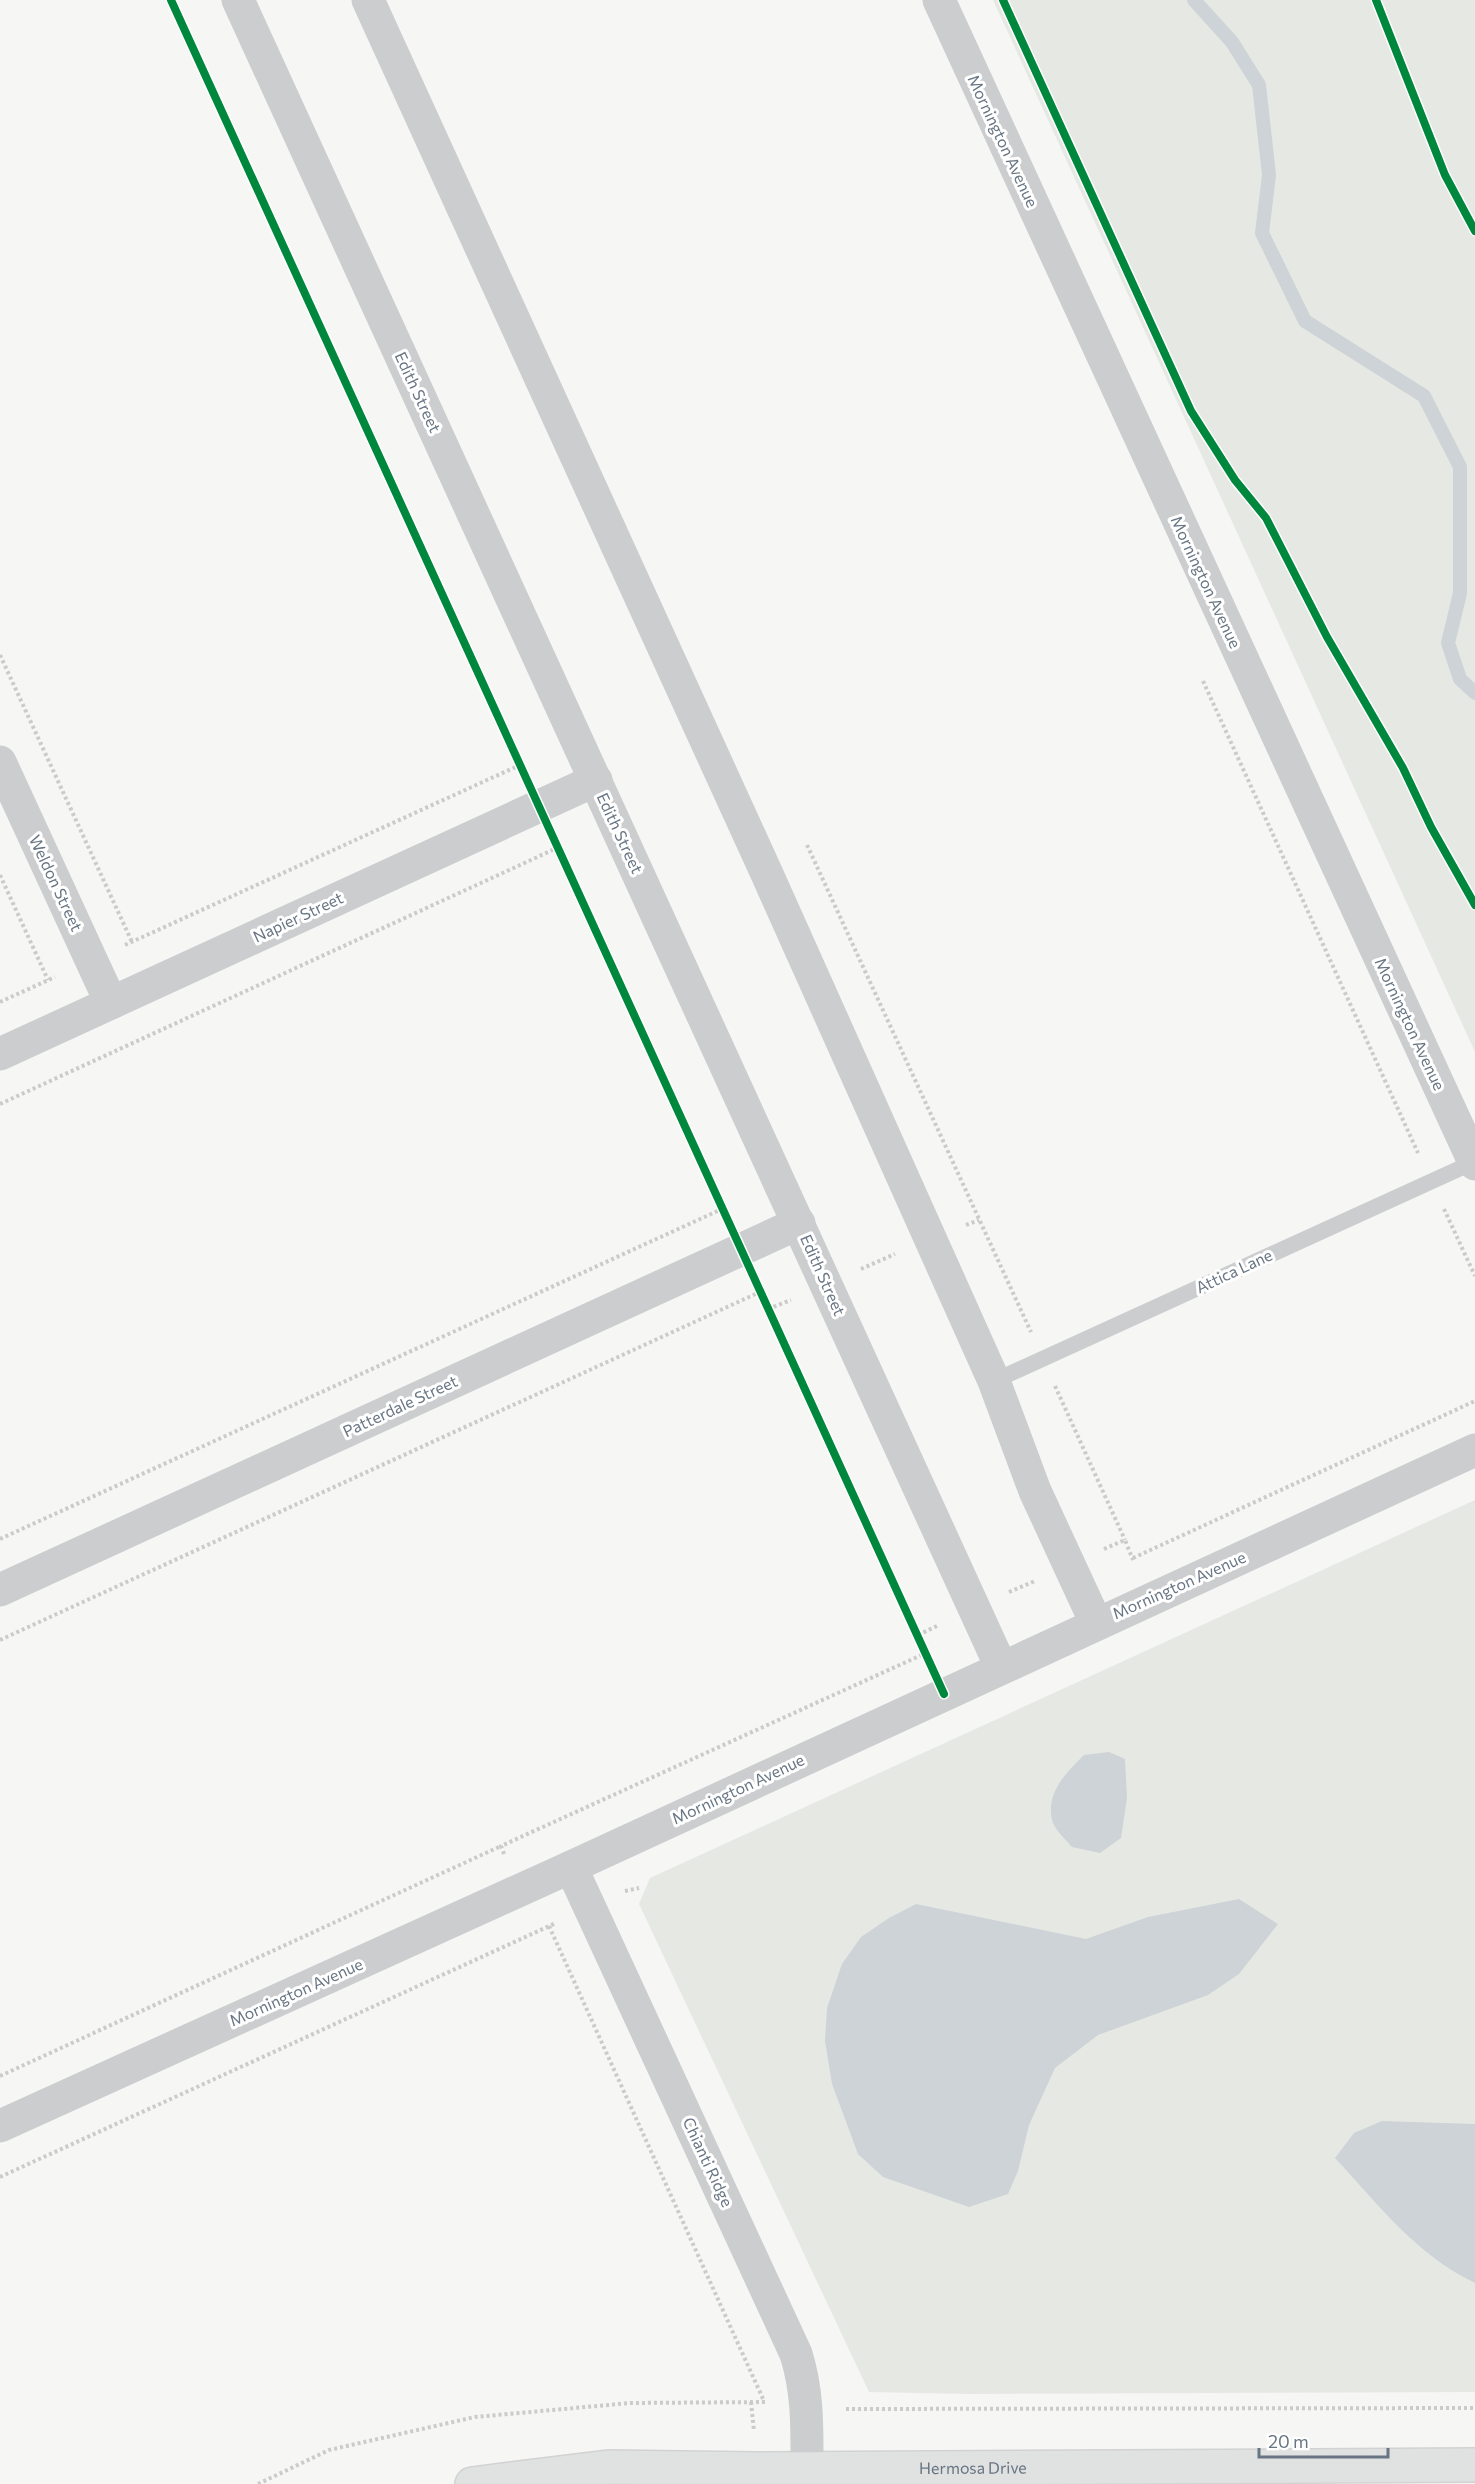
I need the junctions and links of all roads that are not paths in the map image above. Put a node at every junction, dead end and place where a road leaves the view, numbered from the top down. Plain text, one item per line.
1 (238, 0) edge
2 (368, 0) edge
3 (939, 0) edge
4 (0, 762) edge
5 (596, 780) junction
6 (111, 1003) junction
7 (0, 1053) edge
8 (1474, 1163) edge
9 (799, 1223) junction
10 (994, 1381) junction
11 (1475, 1450) edge
12 (0, 1590) edge
13 (1096, 1623) junction
14 (1001, 1667) junction
15 (571, 1867) junction
16 (0, 2126) edge
17 (1475, 2465) edge
18 (807, 2467) junction
19 (705, 2476) edge
20 (472, 2484) edge

1 - 5 street, Edith Street
2 - 10 street
3 - 8 street, Mornington Avenue
4 - 6 street, Weldon Street
5 - 6 street, Napier Street
5 - 9 street, Edith Street
6 - 7 street, Napier Street
8 - 10 lane, Attica Lane
9 - 12 street, Patterdale Street
9 - 14 street, Edith Street
10 - 13 street
11 - 13 street, Mornington Avenue
13 - 14 street, Mornington Avenue
14 - 15 street, Mornington Avenue
15 - 16 street, Mornington Avenue
15 - 18 street, Chianti Ridge
17 - 18 street, Hermosa Drive
18 - 19 street, Hermosa Drive
19 - 20 street, Hermosa Drive

